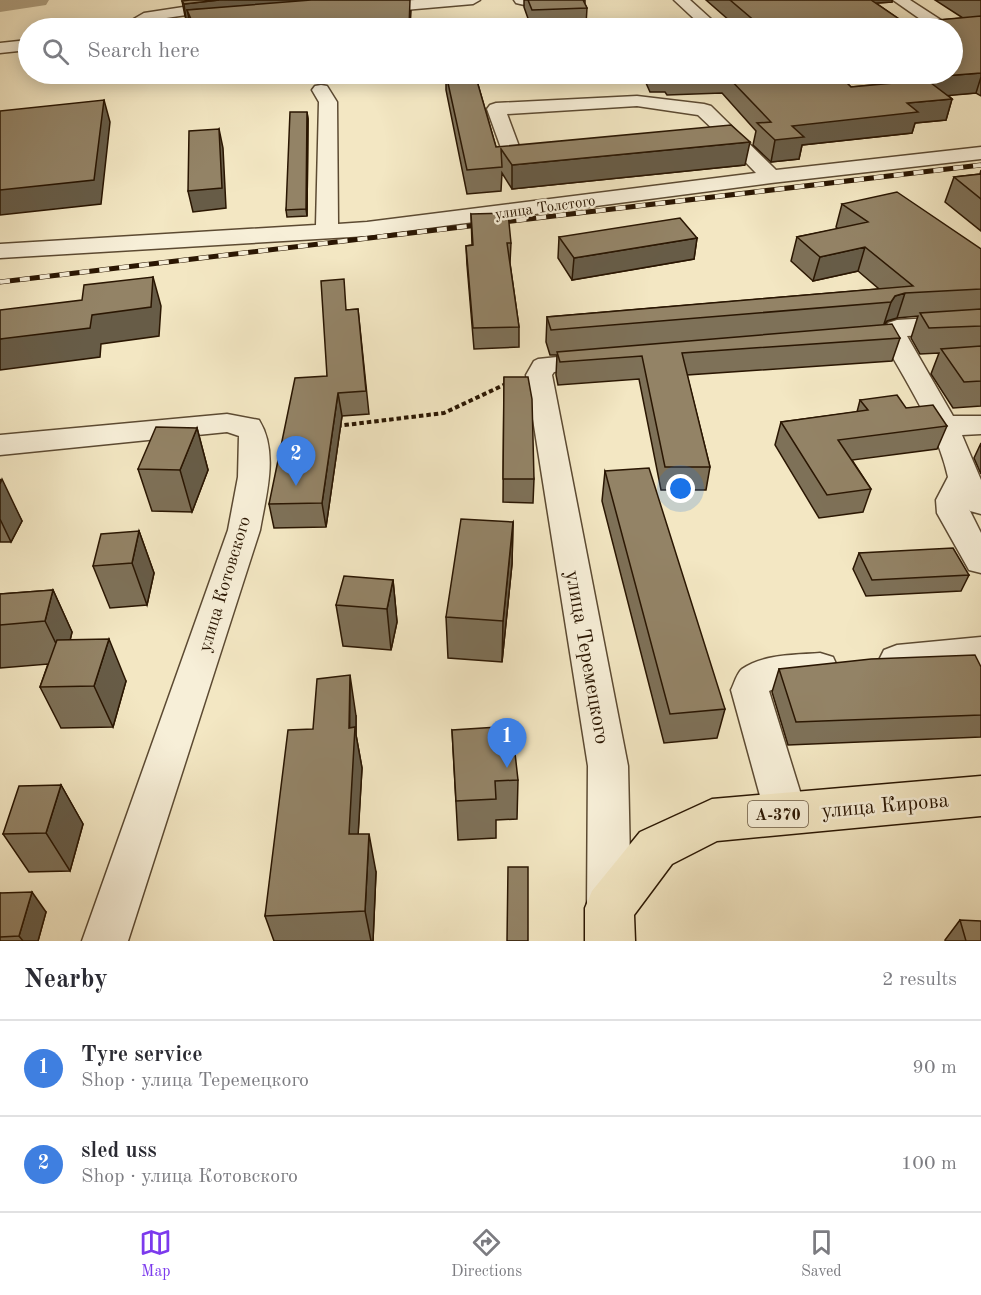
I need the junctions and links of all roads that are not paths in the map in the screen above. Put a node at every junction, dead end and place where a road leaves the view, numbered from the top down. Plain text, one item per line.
1 (260, 0) edge
2 (473, 0) edge
3 (521, 0) edge
4 (572, 0) edge
5 (681, 0) edge
6 (900, 0) edge
7 (358, 9) edge
8 (145, 18) edge
9 (702, 18) edge
10 (927, 18) edge
11 (981, 24) edge
12 (963, 25) edge
13 (18, 46) edge
14 (0, 48) edge
15 (321, 90) dead end
16 (736, 141) junction
17 (695, 142) edge
18 (557, 152) edge
19 (981, 153) edge
20 (771, 177) junction
21 (327, 232) junction
22 (0, 251) edge
23 (981, 323) edge
24 (622, 359) edge
25 (981, 425) edge
26 (944, 426) junction
27 (0, 445) edge
28 (963, 477) junction
29 (981, 503) edge
30 (981, 561) edge
31 (981, 652) edge
32 (981, 796) edge
33 (786, 814) junction
34 (610, 924) edge
35 (105, 941) edge

1 - 8 street
2 - 7 street
3 - 4 street
5 - 9 street
6 - 10 street
11 - 12 street
13 - 14 street
15 - 21 street
16 - 17 street
16 - 18 street
16 - 20 street
19 - 20 street, улица Толстого
20 - 21 street, улица Толстого
21 - 22 street, улица Толстого
23 - 26 street
24 - 34 street, улица Теремецкого
25 - 26 street
26 - 28 street
27 - 35 street, улица Котовского
28 - 29 street
28 - 30 street
31 - 33 street
32 - 33 highway, улица Кирова / А-370
33 - 34 highway, улица Кирова / А-370

